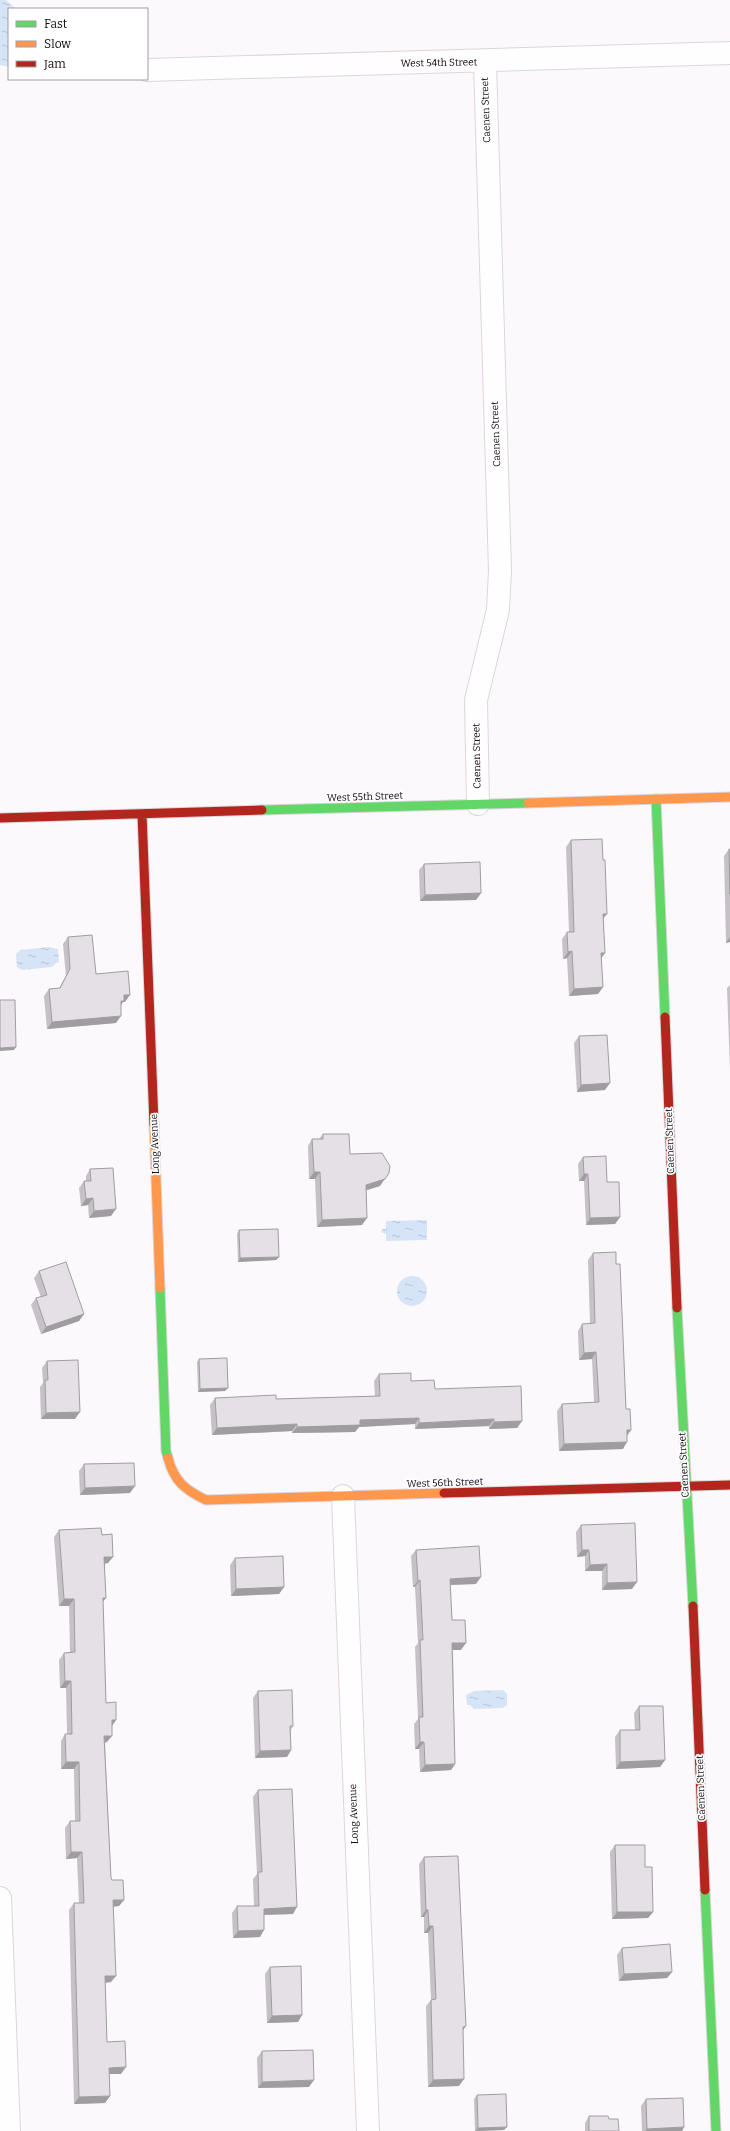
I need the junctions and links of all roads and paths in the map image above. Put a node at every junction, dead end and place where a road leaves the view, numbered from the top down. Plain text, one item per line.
1 (730, 54) edge
2 (485, 62) junction
3 (148, 70) edge
4 (730, 796) edge
5 (656, 799) junction
6 (478, 804) junction
7 (142, 814) junction
8 (0, 818) edge
9 (172, 1473) joint
10 (730, 1485) edge
11 (686, 1487) junction
12 (343, 1496) junction
13 (0, 1898) edge
14 (3, 2077) edge
15 (9, 2131) edge
16 (368, 2131) edge
17 (716, 2131) edge

1 - 2 street, West 54th Street
2 - 3 street, West 54th Street
2 - 6 street, Caenen Street
4 - 5 street, West 55th Street
5 - 6 street, West 55th Street
5 - 11 street, Caenen Street
6 - 7 street, West 55th Street
7 - 8 street, West 55th Street
7 - 9 street, Long Avenue
9 - 12 street, West 56th Street
10 - 11 street, West 56th Street
11 - 12 street, West 56th Street
11 - 17 street, Caenen Street
12 - 16 street, Long Avenue
13 - 14 street
14 - 15 street

